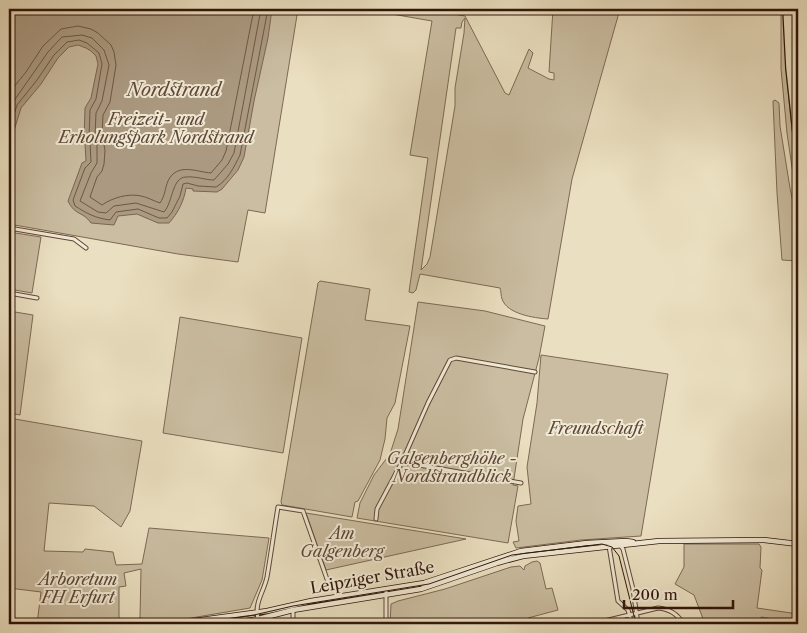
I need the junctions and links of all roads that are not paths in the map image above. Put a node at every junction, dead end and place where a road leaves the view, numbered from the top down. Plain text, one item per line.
1 (786, 9) edge
2 (791, 9) edge
3 (798, 111) edge
4 (798, 151) edge
5 (9, 228) edge
6 (86, 248) dead end
7 (9, 293) edge
8 (37, 298) dead end
9 (536, 372) dead end
10 (402, 462) junction
11 (521, 484) dead end
12 (376, 519) dead end
13 (615, 542) junction
14 (634, 543) junction
15 (798, 544) edge
16 (621, 546) junction
17 (608, 547) junction
18 (328, 582) dead end
19 (386, 592) junction
20 (293, 607) junction
21 (257, 612) junction
22 (635, 612) junction
23 (630, 614) junction
24 (258, 619) junction
25 (171, 624) edge
26 (230, 624) edge
27 (293, 624) edge
28 (386, 624) edge
29 (592, 624) edge
30 (632, 624) edge
31 (638, 624) edge
32 (684, 624) edge

1 - 4 highway
2 - 3 highway
5 - 6 street
7 - 8 street
9 - 10 street
10 - 11 street
10 - 12 street
13 - 14 main road, Leipziger Straße
13 - 16 street
13 - 17 street
13 - 19 main road, Leipziger Straße
14 - 15 main road, Leipziger Straße
14 - 16 main road, Leipziger Straße
16 - 17 main road, Leipziger Straße
16 - 22 street
17 - 19 main road, Leipziger Straße
17 - 23 street
18 - 21 street
19 - 20 main road, Leipziger Straße
19 - 28 street
20 - 21 main road, Leipziger Straße
20 - 24 main road, Leipziger Straße
20 - 27 street
21 - 24 street
21 - 25 main road, Leipziger Straße
22 - 23 street
22 - 31 street
22 - 32 street
23 - 29 street
23 - 30 street
24 - 26 main road, Leipziger Straße

